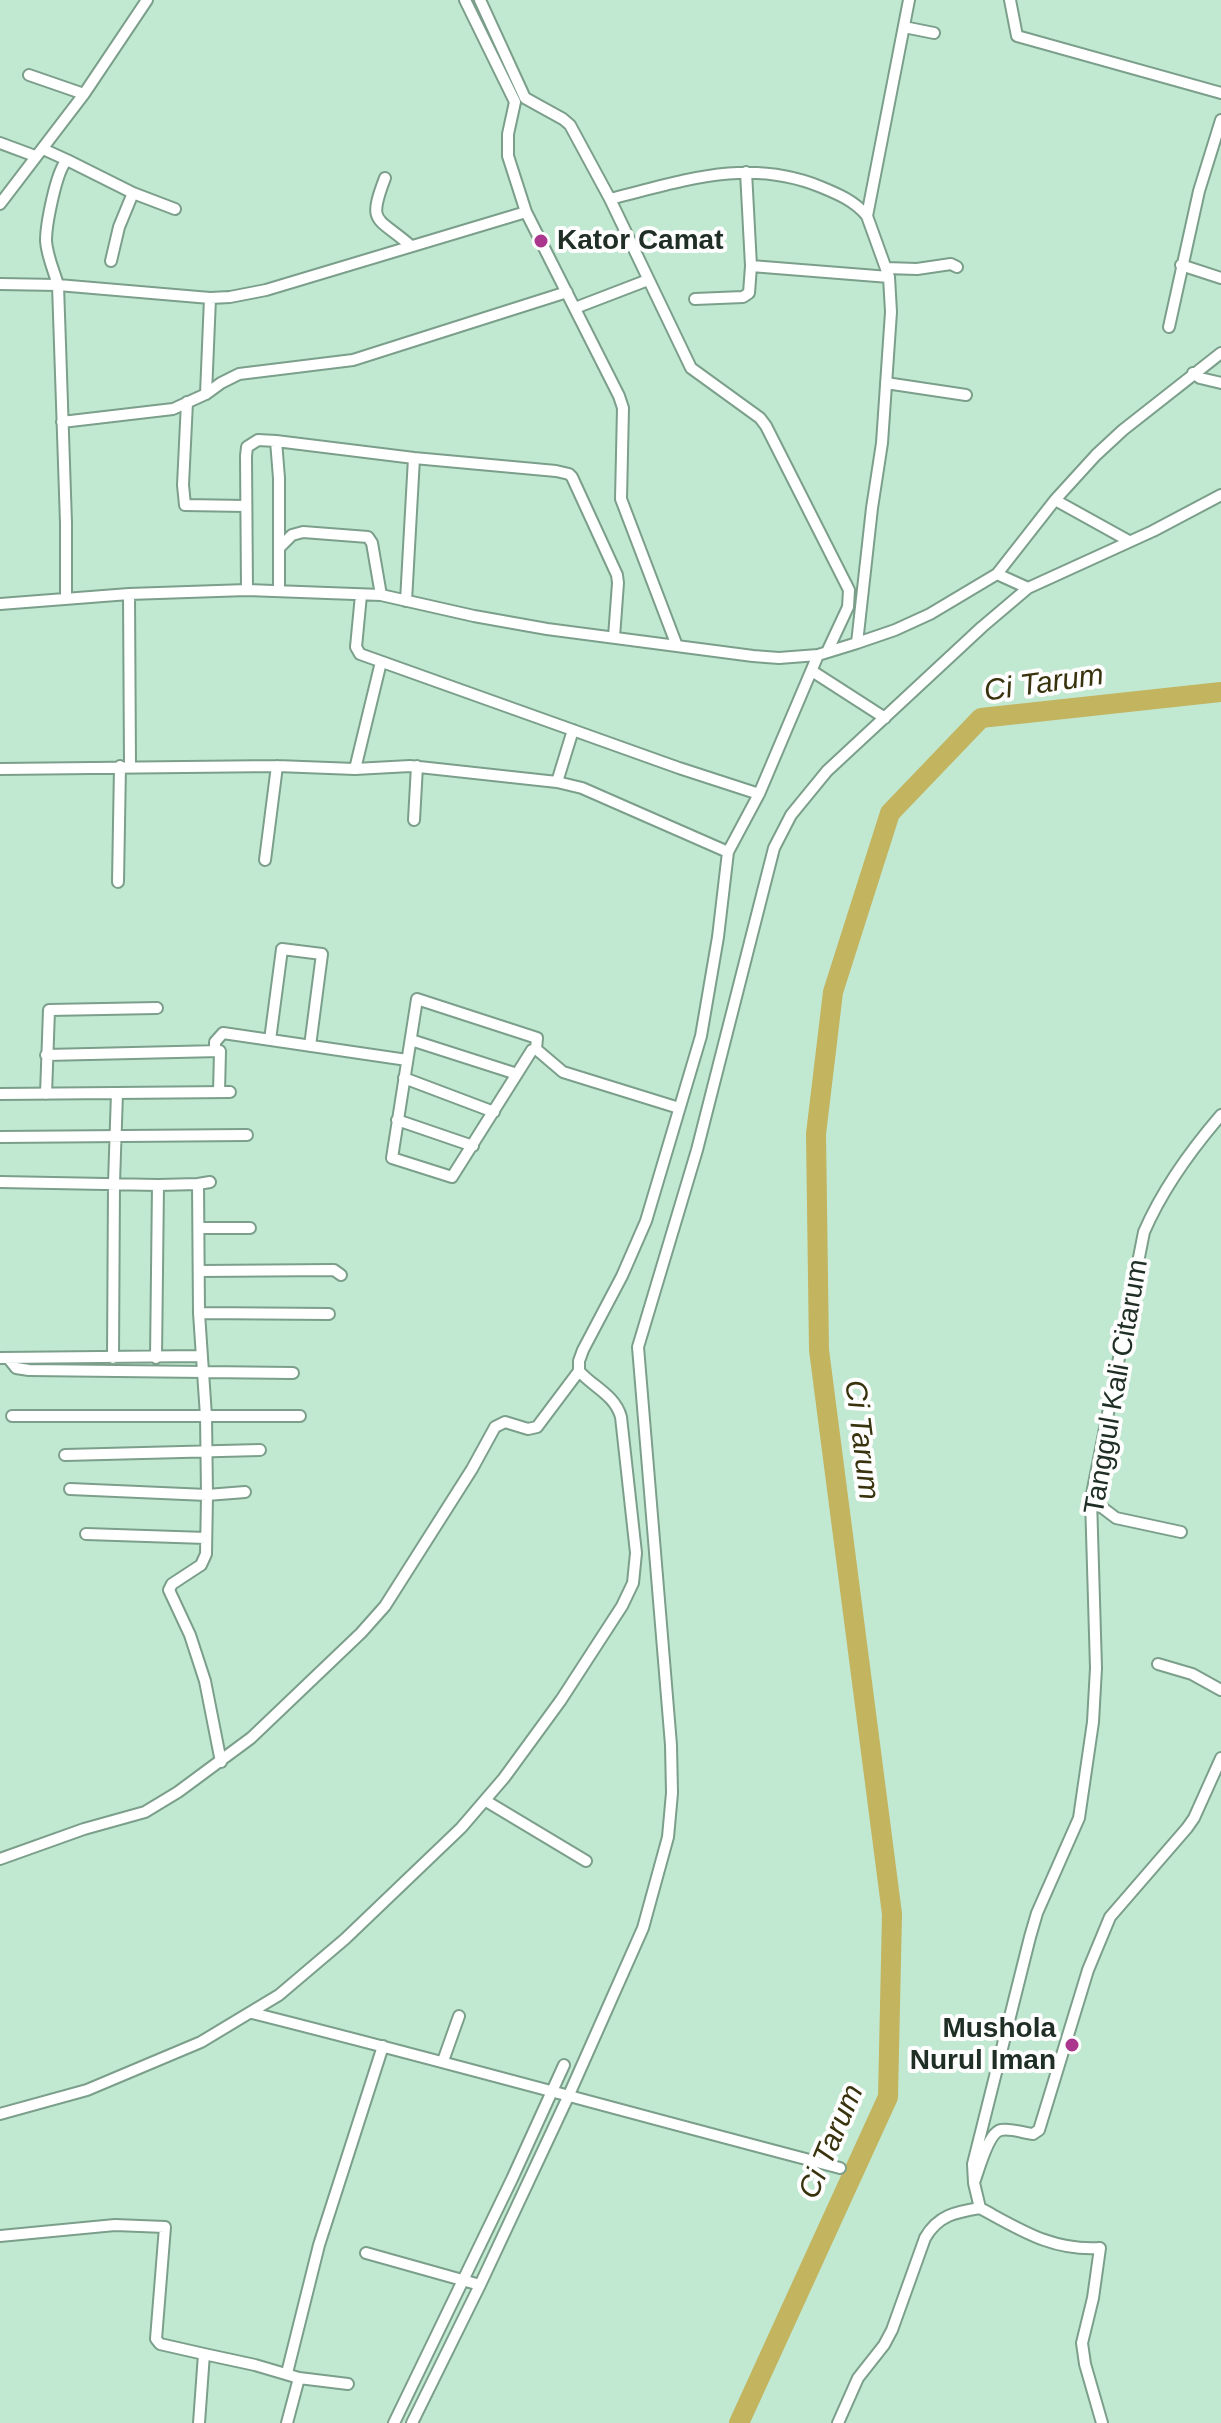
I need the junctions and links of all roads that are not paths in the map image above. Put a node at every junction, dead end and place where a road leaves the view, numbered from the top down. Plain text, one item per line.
1 (147, 0) edge
2 (465, 0) edge
3 (480, 0) edge
4 (909, 0) edge
5 (1010, 0) edge
6 (904, 27) junction
7 (934, 33) dead end
8 (29, 75) dead end
9 (1221, 93) edge
10 (84, 94) junction
11 (520, 100) junction
12 (1221, 120) edge
13 (0, 143) edge
14 (39, 153) junction
15 (67, 160) junction
16 (746, 172) junction
17 (385, 178) dead end
18 (133, 193) junction
19 (610, 199) junction
20 (0, 204) edge
21 (175, 209) dead end
22 (526, 212) junction
23 (867, 216) junction
24 (411, 246) junction
25 (111, 261) dead end
26 (1181, 265) junction
27 (751, 266) junction
28 (957, 267) dead end
29 (888, 272) junction
30 (1221, 278) edge
31 (648, 280) junction
32 (0, 284) edge
33 (58, 285) junction
34 (567, 292) junction
35 (210, 298) junction
36 (695, 299) dead end
37 (575, 308) junction
38 (1169, 327) dead end
39 (1221, 353) edge
40 (1193, 373) junction
41 (886, 383) junction
42 (1221, 383) edge
43 (206, 394) junction
44 (966, 395) dead end
45 (187, 402) junction
46 (62, 422) junction
47 (276, 441) junction
48 (414, 458) junction
49 (1221, 495) edge
50 (1055, 500) junction
51 (246, 506) junction
52 (1129, 541) junction
53 (279, 548) junction
54 (997, 574) junction
55 (1028, 588) junction
56 (247, 590) junction
57 (279, 591) junction
58 (129, 594) junction
59 (361, 595) junction
60 (381, 595) junction
61 (66, 599) junction
62 (406, 601) junction
63 (0, 604) edge
64 (614, 637) junction
65 (857, 643) junction
66 (677, 646) junction
67 (823, 653) junction
68 (381, 662) junction
69 (812, 671) junction
70 (885, 718) junction
71 (573, 730) junction
72 (125, 766) junction
73 (277, 766) junction
74 (417, 766) junction
75 (0, 769) edge
76 (355, 769) junction
77 (557, 782) junction
78 (759, 794) junction
79 (414, 820) dead end
80 (728, 852) junction
81 (265, 860) dead end
82 (118, 882) dead end
83 (157, 1008) dead end
84 (270, 1040) junction
85 (411, 1040) junction
86 (310, 1046) junction
87 (536, 1049) junction
88 (215, 1051) junction
89 (46, 1055) junction
90 (407, 1060) junction
91 (517, 1074) junction
92 (404, 1078) junction
93 (117, 1093) junction
94 (0, 1094) edge
95 (46, 1094) junction
96 (679, 1108) junction
97 (494, 1112) junction
98 (1221, 1115) edge
99 (397, 1120) junction
100 (247, 1135) dead end
101 (0, 1137) edge
102 (115, 1137) junction
103 (473, 1146) junction
104 (0, 1182) edge
105 (210, 1182) dead end
106 (114, 1183) junction
107 (198, 1184) junction
108 (158, 1185) junction
109 (199, 1228) junction
110 (250, 1228) dead end
111 (199, 1271) junction
112 (341, 1275) dead end
113 (199, 1313) junction
114 (329, 1314) dead end
115 (201, 1356) junction
116 (4, 1358) edge
117 (113, 1358) junction
118 (156, 1358) junction
119 (579, 1371) junction
120 (202, 1373) junction
121 (293, 1373) dead end
122 (12, 1416) dead end
123 (206, 1416) junction
124 (300, 1416) dead end
125 (260, 1450) dead end
126 (206, 1453) junction
127 (65, 1455) dead end
128 (70, 1489) dead end
129 (245, 1492) dead end
130 (207, 1495) junction
131 (1091, 1499) junction
132 (1181, 1532) dead end
133 (86, 1534) dead end
134 (206, 1538) junction
135 (1158, 1664) dead end
136 (1221, 1690) edge
137 (1221, 1758) edge
138 (221, 1762) junction
139 (486, 1801) junction
140 (0, 1859) edge
141 (586, 1861) dead end
142 (252, 2013) junction
143 (459, 2016) dead end
144 (383, 2046) junction
145 (443, 2061) junction
146 (564, 2065) dead end
147 (552, 2092) junction
148 (568, 2097) junction
149 (0, 2114) edge
150 (840, 2168) dead end
151 (974, 2183) junction
152 (980, 2208) junction
153 (0, 2236) edge
154 (366, 2253) dead end
155 (463, 2280) junction
156 (480, 2285) junction
157 (204, 2354) junction
158 (287, 2373) junction
159 (299, 2378) junction
160 (348, 2384) dead end
161 (199, 2423) edge
162 (287, 2423) edge
163 (394, 2423) edge
164 (412, 2423) edge
165 (838, 2423) edge
166 (1102, 2423) edge

1 - 10 street
2 - 11 street
3 - 11 street
4 - 6 street
5 - 9 street
6 - 7 street
6 - 23 street
8 - 10 street
10 - 14 street
11 - 19 street
11 - 22 street
12 - 26 street
13 - 14 street
14 - 15 street
14 - 20 street
15 - 18 street
15 - 33 street
16 - 19 street
16 - 23 street
16 - 27 street
17 - 24 street
18 - 21 street
18 - 25 street
19 - 31 street
22 - 24 street
22 - 34 street
23 - 29 street
24 - 35 street
26 - 30 street
26 - 38 street
27 - 29 street
27 - 36 street
28 - 29 street
29 - 41 street
31 - 37 street
31 - 67 street
32 - 33 street
33 - 35 street
33 - 46 street
34 - 37 street
34 - 43 street
35 - 43 street
37 - 66 street
39 - 40 street
40 - 42 street
40 - 50 street
41 - 44 street
41 - 65 street
43 - 45 street
45 - 46 street
45 - 51 street
46 - 61 street
47 - 48 street
47 - 51 street
47 - 53 street
48 - 62 street
48 - 64 street
49 - 52 street
50 - 52 street
50 - 54 street
51 - 56 street
52 - 55 street
53 - 57 street
53 - 60 street
54 - 55 street
54 - 65 street
55 - 70 street
56 - 57 street
56 - 58 street
57 - 59 street
58 - 61 street
58 - 72 street
59 - 60 street
59 - 68 street
60 - 62 street
61 - 63 street
62 - 64 street
64 - 66 street
65 - 67 street
66 - 67 street
67 - 69 street
68 - 71 street
68 - 76 street
69 - 70 street
69 - 78 street
70 - 148 street
71 - 77 street
71 - 78 street
72 - 73 street
72 - 75 street
72 - 82 street
73 - 76 street
73 - 81 street
74 - 76 street
74 - 77 street
74 - 79 street
77 - 80 street
78 - 80 street
80 - 96 street
83 - 89 street
84 - 86 street
84 - 86 street
84 - 88 street
85 - 87 street
85 - 90 street
85 - 91 street
86 - 90 street
87 - 91 street
87 - 96 street
88 - 89 street
88 - 93 street
89 - 95 street
90 - 92 street
91 - 97 street
92 - 97 street
92 - 99 street
93 - 95 street
93 - 102 street
94 - 95 street
96 - 119 street
97 - 103 street
98 - 131 street, Tanggul Kali Citarum
99 - 103 street
99 - 103 street
100 - 102 street
101 - 102 street
102 - 106 street
104 - 106 street
105 - 107 street
106 - 108 street
106 - 117 street
107 - 108 street
107 - 109 street
108 - 118 street
109 - 110 street
109 - 111 street
111 - 112 street
111 - 113 street
113 - 114 street
113 - 115 street
115 - 118 street
115 - 120 street
116 - 117 street
116 - 120 street
117 - 118 street
119 - 138 street
119 - 139 street
120 - 121 street
120 - 123 street
122 - 123 street
123 - 124 street
123 - 126 street
125 - 126 street
126 - 127 street
126 - 130 street
128 - 130 street
129 - 130 street
130 - 134 street
131 - 132 street
131 - 151 street, Tanggul Kali Citarum
133 - 134 street
134 - 138 street
135 - 136 street
137 - 151 street
138 - 140 street
139 - 141 street
139 - 142 street
142 - 144 street
142 - 149 street
143 - 145 street
144 - 145 street
144 - 158 street
145 - 147 street
146 - 147 street
147 - 148 street
147 - 155 street
148 - 150 street
148 - 156 street
151 - 152 street, Tanggul Kali Citarum
152 - 165 street
152 - 166 street
153 - 157 street
154 - 155 street
155 - 156 street
155 - 163 street
156 - 164 street
157 - 158 street
157 - 161 street
158 - 159 street
159 - 160 street
159 - 162 street

